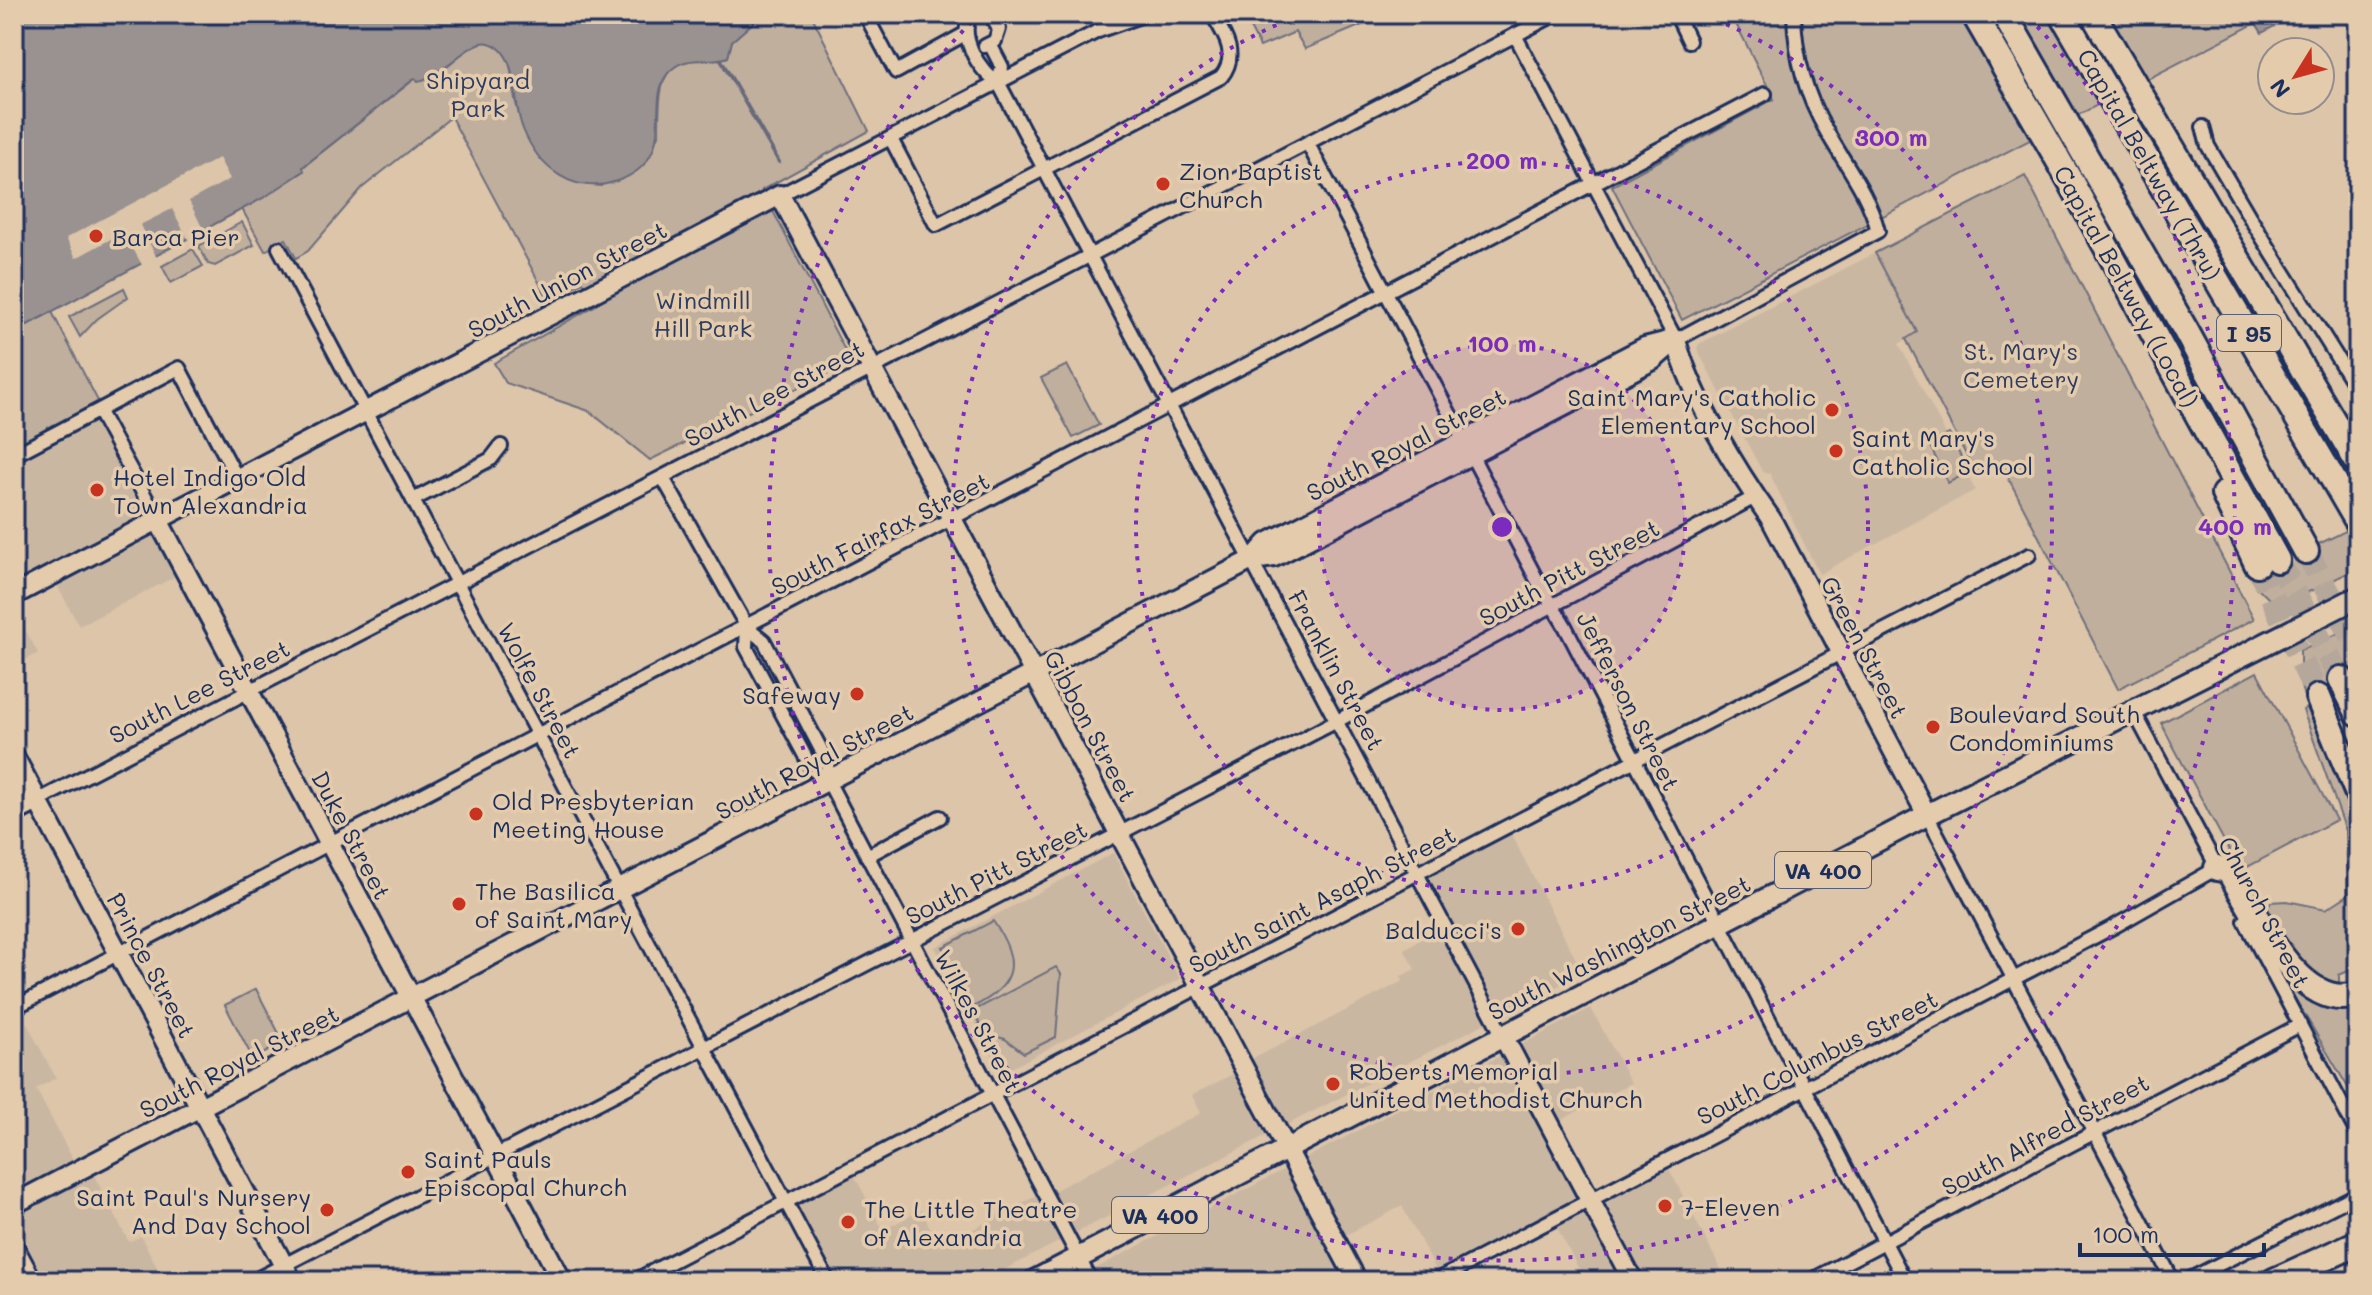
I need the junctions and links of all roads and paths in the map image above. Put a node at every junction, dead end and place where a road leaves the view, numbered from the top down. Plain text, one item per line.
1 (865, 14) edge
2 (973, 14) edge
3 (1146, 14) edge
4 (1212, 14) edge
5 (1556, 14) edge
6 (1676, 14) edge
7 (1794, 14) edge
8 (1974, 14) edge
9 (2004, 14) edge
10 (2062, 14) edge
11 (2093, 14) edge
12 (997, 16) edge
13 (1515, 35) junction
14 (967, 37) junction
15 (1689, 41) dead end
16 (990, 44) junction
17 (998, 82) junction
18 (1765, 94) dead end
19 (2203, 127) dead end
20 (891, 139) junction
21 (1308, 144) junction
22 (1046, 168) junction
23 (1593, 183) junction
24 (780, 195) junction
25 (279, 248) dead end
26 (1092, 255) junction
27 (1386, 292) junction
28 (1676, 340) junction
29 (872, 368) junction
30 (2358, 391) edge
31 (1171, 406) junction
32 (366, 411) junction
33 (99, 412) junction
34 (501, 446) dead end
35 (1467, 448) junction
36 (14, 455) edge
37 (2358, 463) edge
38 (237, 478) junction
39 (663, 478) junction
40 (1755, 497) junction
41 (413, 500) junction
42 (158, 520) junction
43 (953, 520) junction
44 (2358, 522) edge
45 (2306, 551) tunnel mouth
46 (2029, 555) dead end
47 (1252, 560) junction
48 (2267, 562) tunnel mouth
49 (458, 583) junction
50 (14, 595) edge
51 (2358, 597) edge
52 (1553, 603) junction
53 (747, 627) junction
54 (1841, 652) junction
55 (1035, 673) junction
56 (2341, 679) tunnel mouth
57 (250, 692) junction
58 (2318, 697) tunnel mouth
59 (2133, 710) junction
60 (2358, 713) edge
61 (1337, 721) junction
62 (540, 735) junction
63 (14, 756) edge
64 (1635, 762) junction
65 (828, 781) junction
66 (2358, 794) edge
67 (37, 801) junction
68 (14, 813) edge
69 (1927, 815) junction
70 (940, 817) dead end
71 (1120, 832) junction
72 (330, 844) junction
73 (867, 856) junction
74 (2217, 868) junction
75 (1417, 874) junction
76 (620, 889) junction
77 (1719, 924) junction
78 (912, 940) junction
79 (119, 954) junction
80 (2014, 979) junction
81 (1202, 986) junction
82 (2358, 994) edge
83 (412, 998) junction
84 (14, 1008) edge
85 (2300, 1025) junction
86 (1503, 1036) junction
87 (705, 1046) junction
88 (1805, 1087) junction
89 (993, 1095) junction
90 (200, 1108) junction
91 (2095, 1133) junction
92 (2358, 1135) edge
93 (1287, 1149) junction
94 (495, 1155) junction
95 (2358, 1194) edge
96 (1590, 1200) junction
97 (786, 1202) junction
98 (14, 1204) edge
99 (1887, 1241) junction
100 (2358, 1243) edge
101 (14, 1247) edge
102 (1079, 1257) junction
103 (2358, 1263) edge
104 (288, 1273) edge
105 (32, 1281) edge
106 (253, 1281) edge
107 (562, 1281) edge
108 (634, 1281) edge
109 (828, 1281) edge
110 (1034, 1281) edge
111 (1091, 1281) edge
112 (1357, 1281) edge
113 (1435, 1281) edge
114 (1633, 1281) edge
115 (1810, 1281) edge
116 (1905, 1281) edge
117 (2173, 1281) edge
118 (2186, 1281) edge
119 (2276, 1281) edge

1 - 14 street
2 - 14 street
3 - 17 street, South Union Street
4 - 22 street
5 - 13 street, South Lee Street
6 - 15 street
7 - 28 street, South Royal Street
8 - 48 highway, Capital Beltway (Local)
9 - 45 highway, I 95
10 - 44 highway, Capital Beltway (Thru) / I 95
11 - 37 highway, I 95
12 - 16 street
13 - 21 street, South Lee Street
13 - 23 street, Green Street
14 - 16 street
14 - 17 street, Franklin Street
16 - 17 street, Franklin Street
17 - 20 street, South Union Street
17 - 22 street, Franklin Street
18 - 23 street, South Fairfax Street
19 - 30 street
20 - 22 street
20 - 24 street, South Union Street
21 - 26 street, South Lee Street
21 - 27 street, Jefferson Street
22 - 26 street, Franklin Street
23 - 27 street, South Fairfax Street
23 - 28 street, Green Street
24 - 29 street, Gibbon Street
24 - 32 street, South Union Street
25 - 32 street, Wolfe Street
26 - 29 street, South Lee Street
26 - 31 street, Franklin Street
27 - 31 street, South Fairfax Street
27 - 35 street, Jefferson Street
28 - 35 street, South Royal Street
28 - 40 street, Green Street
29 - 39 street, South Lee Street
29 - 43 street, Gibbon Street
31 - 43 street, South Fairfax Street
31 - 47 street, Franklin Street
32 - 38 street, South Union Street
32 - 41 street, Wolfe Street
33 - 36 street
33 - 38 street
33 - 42 street, Duke Street
34 - 41 street
35 - 47 street, South Royal Street
35 - 52 street, Jefferson Street
38 - 42 street, South Union Street
39 - 49 street, South Lee Street
39 - 53 street, Wilkes Street
40 - 52 street, South Pitt Street
40 - 54 street, Green Street
41 - 49 street, Wolfe Street
42 - 50 street, South Union Street
42 - 57 street, Duke Street
43 - 53 street, South Fairfax Street
43 - 55 street, Gibbon Street
46 - 54 street, South Saint Asaph Street
47 - 55 street, South Royal Street
47 - 61 street, Franklin Street
49 - 57 street, South Lee Street
49 - 62 street, Wolfe Street
51 - 59 main road, South Washington Street / VA 400
52 - 61 street, South Pitt Street
52 - 64 street, Jefferson Street
53 - 62 street, South Fairfax Street
53 - 65 street, Wilkes Street
53 - 65 street, Wilkes Street
54 - 64 street, South Saint Asaph Street
54 - 69 street, Green Street
55 - 65 street, South Royal Street
55 - 71 street, Gibbon Street
56 - 60 highway
57 - 67 street, South Lee Street
57 - 72 street, Duke Street
58 - 66 highway
59 - 69 main road, South Washington Street / VA 400
59 - 74 street, Church Street
61 - 71 street, South Pitt Street
61 - 75 street, Franklin Street
62 - 72 street, South Fairfax Street
62 - 76 street, Wolfe Street
63 - 67 street, Prince Street
64 - 75 street, South Saint Asaph Street
64 - 77 street, Jefferson Street
65 - 73 street, Wilkes Street
65 - 76 street, South Royal Street
67 - 68 street, South Lee Street
67 - 79 street, Prince Street
69 - 77 main road, South Washington Street / VA 400
69 - 80 street, Green Street
70 - 73 street
71 - 78 street, South Pitt Street
71 - 81 street, Gibbon Street
72 - 79 street, South Fairfax Street
72 - 83 street, Duke Street
73 - 78 street, Wilkes Street
74 - 80 street, South Columbus Street
74 - 82 highway
74 - 85 street, Church Street
75 - 81 street, South Saint Asaph Street
75 - 86 street, Franklin Street
76 - 83 street, South Royal Street
76 - 87 street, Wolfe Street
77 - 86 main road, South Washington Street / VA 400
77 - 88 street, Jefferson Street
78 - 87 street, South Pitt Street
78 - 89 street, Wilkes Street
79 - 84 street, South Fairfax Street
79 - 90 street, Prince Street
80 - 88 street, South Columbus Street
80 - 91 street, Green Street
81 - 89 street, South Saint Asaph Street
81 - 93 street, Gibbon Street
83 - 90 street, South Royal Street
83 - 94 street, Duke Street
85 - 91 street, South Alfred Street
85 - 92 street, Church Street
86 - 93 main road, South Washington Street / VA 400
86 - 96 street, Franklin Street
87 - 94 street, South Pitt Street
87 - 97 street, Wolfe Street
88 - 96 street, South Columbus Street
88 - 99 street, Jefferson Street
89 - 97 street, South Saint Asaph Street
89 - 102 street, Wilkes Street
90 - 98 street, South Royal Street
90 - 104 street, Prince Street
91 - 99 street, South Alfred Street
91 - 117 street, Green Street
93 - 102 main road, South Washington Street / VA 400
93 - 112 street, Gibbon Street
94 - 104 street, South Pitt Street
94 - 107 street, Duke Street
95 - 118 street
96 - 113 street, South Columbus Street
96 - 114 street, Franklin Street
97 - 108 street, South Saint Asaph Street
97 - 109 street, Wolfe Street
99 - 115 street, South Alfred Street
99 - 116 street, Jefferson Street
100 - 119 highway
101 - 105 street
102 - 110 main road, South Washington Street / VA 400
102 - 111 street, Wilkes Street
103 - 119 highway
104 - 106 street, South Pitt Street

